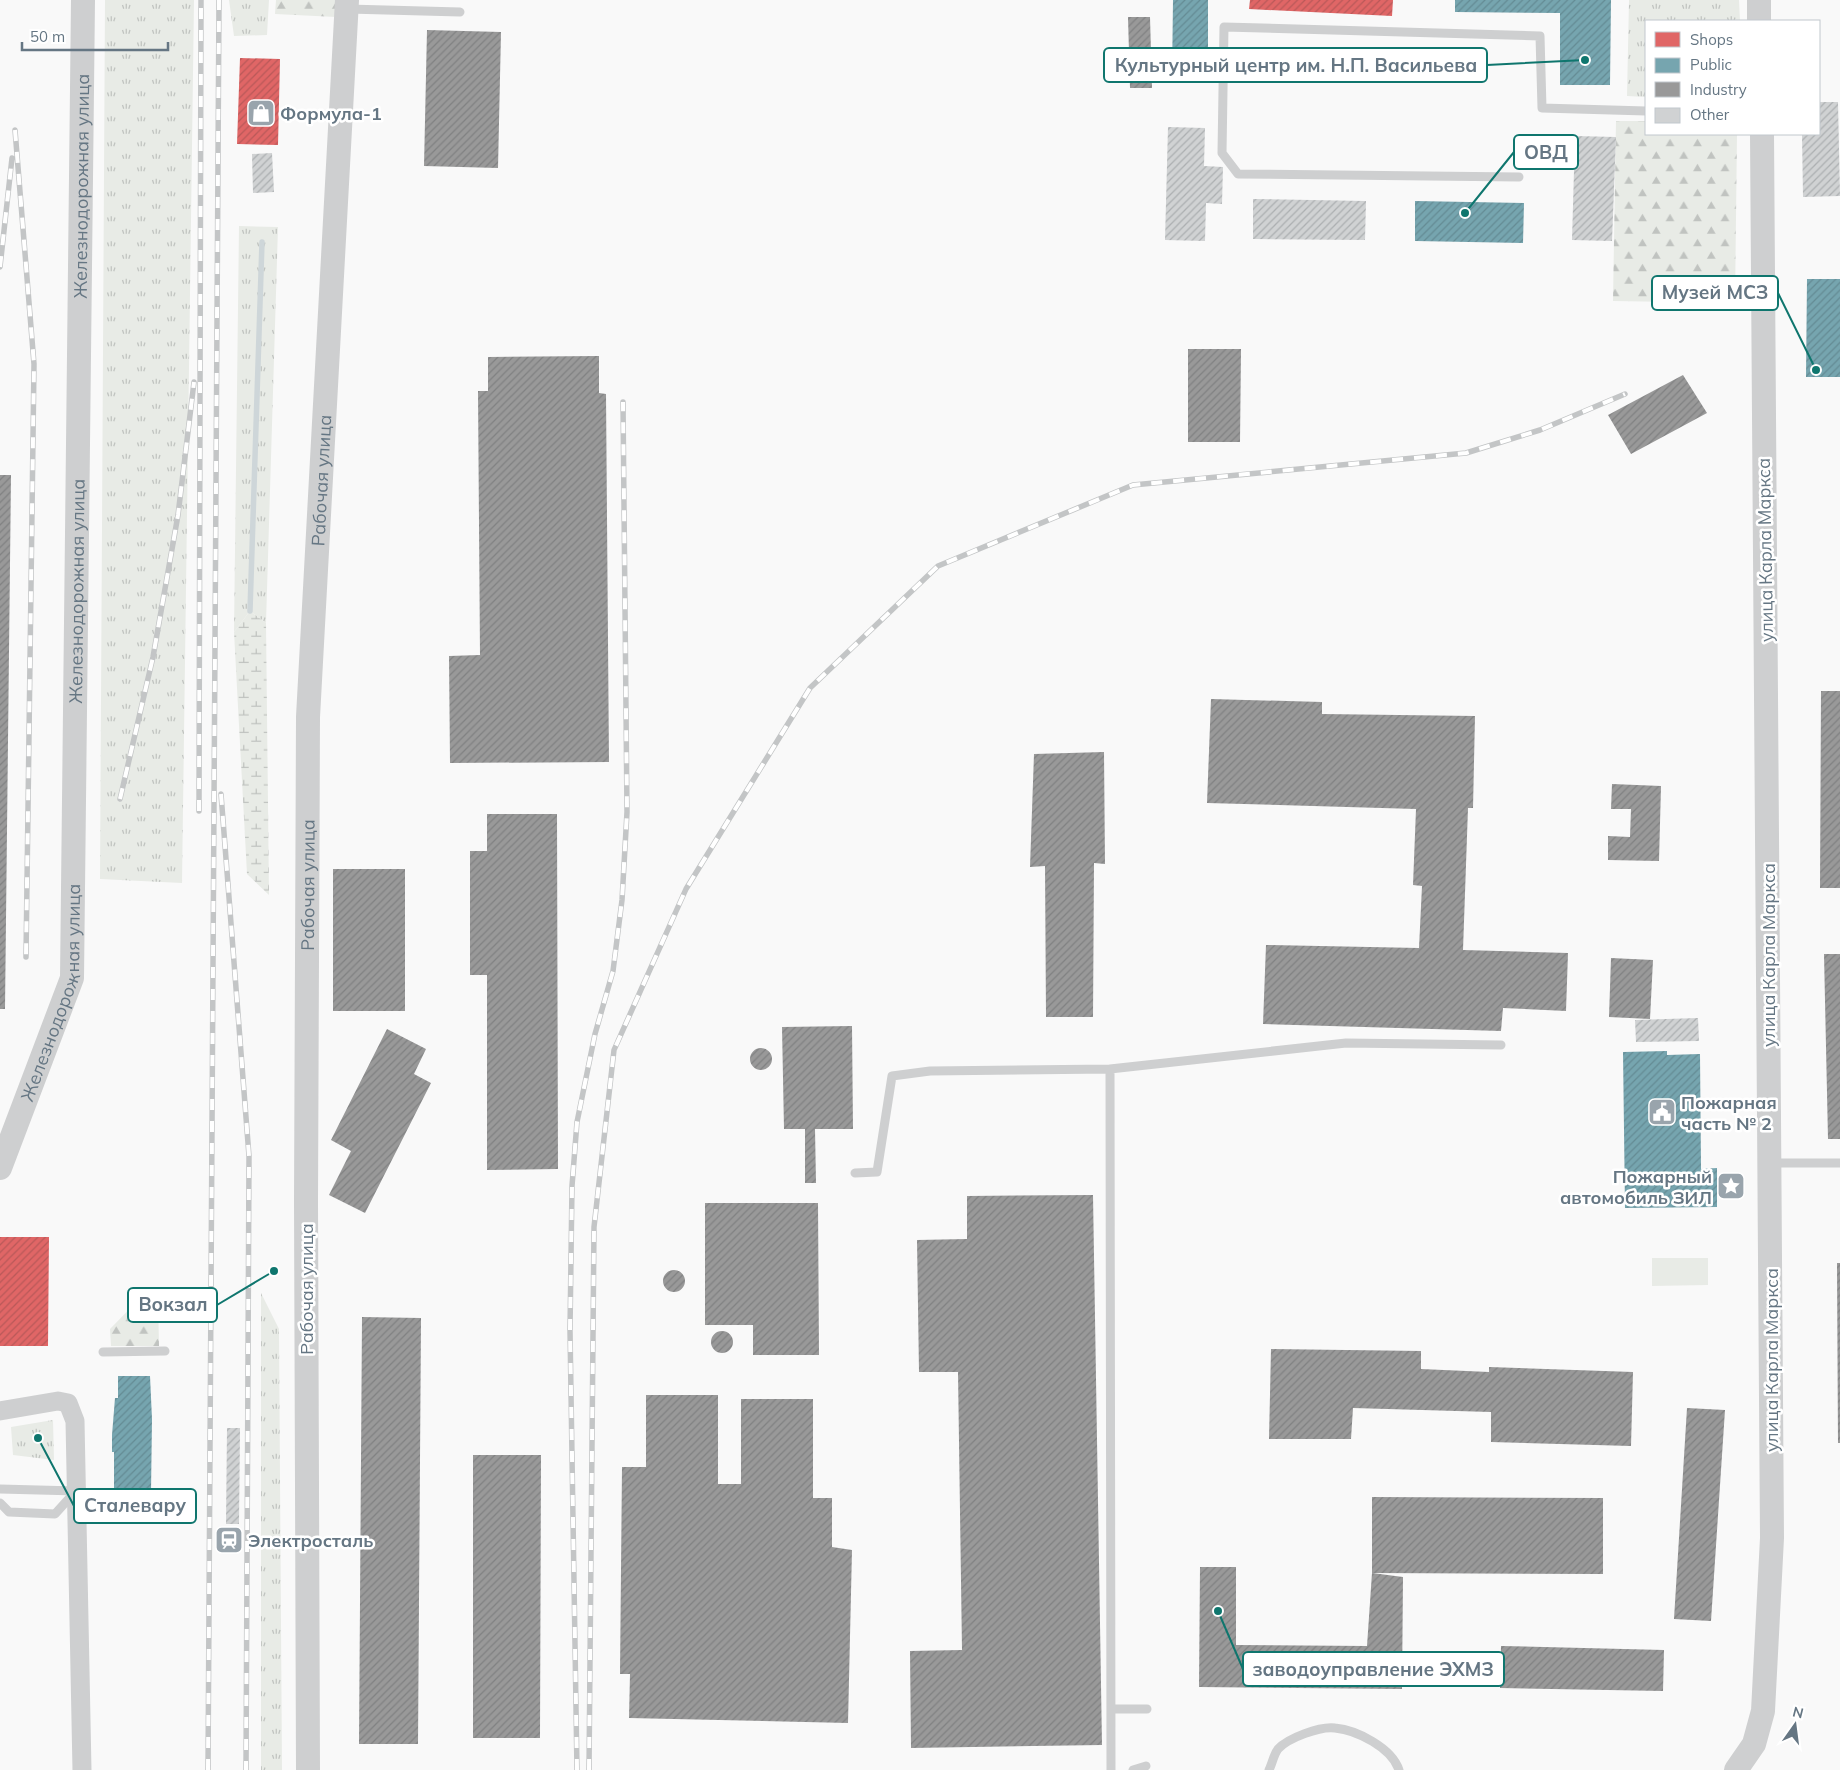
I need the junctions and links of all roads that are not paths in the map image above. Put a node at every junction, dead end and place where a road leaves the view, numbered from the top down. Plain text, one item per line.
1 (83, 0) edge
2 (1759, 0) edge
3 (346, 4) edge
4 (460, 12) dead end
5 (1760, 20) edge
6 (1645, 111) edge
7 (1762, 135) edge
8 (1518, 177) dead end
9 (1501, 1045) dead end
10 (1110, 1069) junction
11 (1769, 1163) junction
12 (1840, 1163) edge
13 (0, 1168) edge
14 (855, 1173) dead end
15 (165, 1351) dead end
16 (103, 1352) dead end
17 (0, 1411) edge
18 (0, 1489) edge
19 (77, 1491) junction
20 (0, 1503) edge
21 (1111, 1709) junction
22 (1147, 1709) dead end
23 (1146, 1766) dead end
24 (82, 1770) edge
25 (308, 1770) edge
26 (1111, 1770) edge
27 (1133, 1770) edge
28 (1269, 1770) edge
29 (1399, 1770) edge
30 (1736, 1770) edge

1 - 13 street, Железнодорожная улица
2 - 5 street
3 - 4 lane
3 - 25 street, Рабочая улица
6 - 8 lane
7 - 11 street, улица Карла Маркса
9 - 10 lane
10 - 14 lane
10 - 21 lane
11 - 12 lane
11 - 30 street, улица Карла Маркса
15 - 16 lane
17 - 19 street
18 - 19 lane
19 - 20 lane
19 - 24 street
21 - 22 lane
21 - 26 lane
23 - 27 lane
28 - 29 lane

